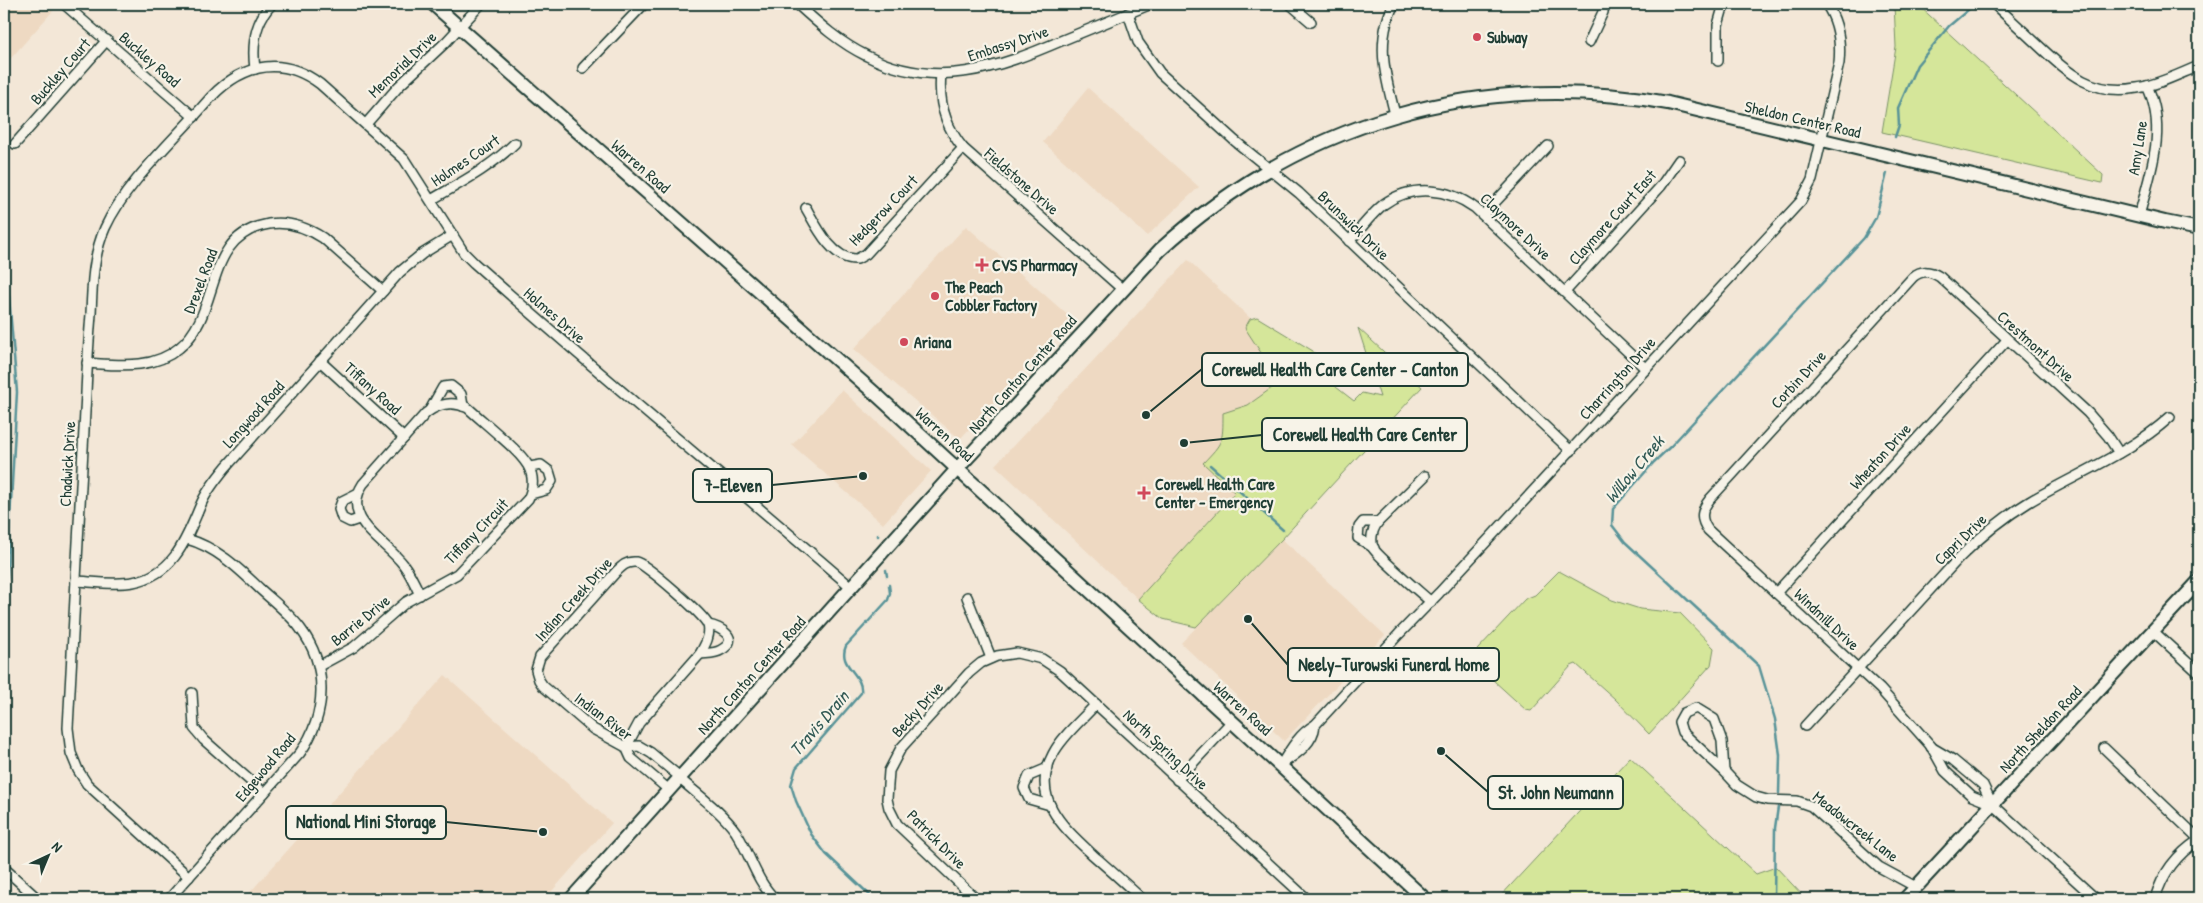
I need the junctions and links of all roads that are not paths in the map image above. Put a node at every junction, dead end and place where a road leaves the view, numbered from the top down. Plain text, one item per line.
1 (64, 4) edge
2 (272, 4) edge
3 (433, 4) edge
4 (481, 4) edge
5 (644, 4) edge
6 (797, 4) edge
7 (1151, 4) edge
8 (1290, 4) edge
9 (1394, 4) edge
10 (1604, 4) edge
11 (1724, 4) edge
12 (1826, 4) edge
13 (1994, 4) edge
14 (1128, 14) junction
15 (1311, 22) dead end
16 (460, 28) junction
17 (107, 40) junction
18 (1588, 42) dead end
19 (1718, 61) dead end
20 (2199, 66) edge
21 (583, 68) dead end
22 (255, 69) junction
23 (940, 74) junction
24 (2148, 86) junction
25 (1395, 114) junction
26 (194, 117) junction
27 (366, 124) junction
28 (1821, 140) junction
29 (515, 143) dead end
30 (15, 144) dead end
31 (1548, 146) dead end
32 (963, 148) junction
33 (1679, 160) dead end
34 (1268, 169) junction
35 (431, 200) junction
36 (806, 208) dead end
37 (1483, 215) junction
38 (2139, 216) junction
39 (2199, 229) edge
40 (453, 235) junction
41 (1349, 241) junction
42 (1925, 271) joint
43 (1122, 289) junction
44 (384, 291) junction
45 (1565, 292) junction
46 (2007, 340) junction
47 (320, 361) junction
48 (87, 363) junction
49 (1646, 369) junction
50 (463, 406) junction
51 (430, 410) junction
52 (2170, 417) dead end
53 (404, 438) junction
54 (1571, 451) junction
55 (2119, 453) junction
56 (530, 467) junction
57 (958, 468) junction
58 (1425, 476) dead end
59 (358, 493) junction
60 (531, 494) junction
61 (1702, 516) joint
62 (359, 519) junction
63 (1378, 522) junction
64 (187, 539) junction
65 (1374, 548) junction
66 (76, 581) junction
67 (2199, 581) edge
68 (851, 587) junction
69 (1776, 592) junction
70 (420, 595) junction
71 (967, 597) dead end
72 (1431, 602) junction
73 (708, 624) junction
74 (2154, 631) junction
75 (700, 654) junction
76 (991, 658) junction
77 (319, 666) junction
78 (1859, 668) junction
79 (2199, 673) edge
80 (543, 686) joint
81 (192, 693) dead end
82 (1096, 704) junction
83 (1232, 720) junction
84 (1805, 726) dead end
85 (1931, 746) junction
86 (626, 747) junction
87 (2104, 748) dead end
88 (1281, 765) junction
89 (1048, 768) junction
90 (1724, 771) junction
91 (680, 778) junction
92 (1177, 780) junction
93 (669, 790) junction
94 (264, 793) junction
95 (886, 794) joint
96 (1992, 804) junction
97 (1050, 805) junction
98 (2199, 839) edge
99 (4, 868) edge
100 (189, 877) junction
101 (1916, 887) junction
102 (38, 899) edge
103 (169, 899) edge
104 (570, 899) edge
105 (776, 899) edge
106 (976, 899) edge
107 (1142, 899) edge
108 (1307, 899) edge
109 (1425, 899) edge
110 (1905, 899) edge
111 (2096, 899) edge
112 (2155, 899) edge

1 - 17 street, Buckley Road
2 - 22 street
3 - 16 main road, Warren Road
4 - 16 street, Memorial Drive
5 - 21 street
6 - 23 street, Embassy Drive
7 - 14 street, Embassy Drive
8 - 15 street
9 - 25 street
10 - 18 street
11 - 19 street
12 - 28 street, Charrington Drive
13 - 24 street
14 - 23 street, Embassy Drive
14 - 34 street, Brunswick Drive
16 - 27 street, Memorial Drive
16 - 57 main road, Warren Road
17 - 26 street, Buckley Road
17 - 30 street, Buckley Court
20 - 24 street
22 - 26 street, Chadwick Drive
22 - 27 street, Holmes Drive
23 - 32 street, Fieldstone Drive
24 - 38 street, Amy Lane
25 - 28 main road, Sheldon Center Road
25 - 34 main road, North Canton Center Road
26 - 48 street, Chadwick Drive
27 - 35 street, Holmes Drive
28 - 38 main road, Sheldon Center Road
28 - 49 street, Charrington Drive
29 - 35 street, Holmes Court
31 - 37 street
32 - 36 street, Hedgerow Court
32 - 43 street, Fieldstone Drive
33 - 45 street, Claymore Court East
34 - 41 street, Brunswick Drive
34 - 43 main road, North Canton Center Road
35 - 40 street, Holmes Drive
37 - 41 street, Claymore Drive
37 - 45 street, Claymore Drive
38 - 39 main road, Sheldon Center Road
40 - 44 street, Longwood Road
40 - 68 street, Holmes Drive
41 - 54 street, Brunswick Drive
42 - 46 street, Crestmont Drive
42 - 61 street, Corbin Drive
43 - 57 main road, North Canton Center Road
44 - 47 street, Longwood Road
44 - 48 street, Drexel Road
45 - 49 street, Claymore Drive
46 - 55 street, Crestmont Drive
46 - 69 street, Wheaton Drive
47 - 53 street, Tiffany Road
47 - 64 street, Longwood Road
48 - 66 street, Chadwick Drive
49 - 54 street, Charrington Drive
50 - 51 street
50 - 51 street, Tiffany Circuit
50 - 56 street, Tiffany Circuit
51 - 53 street, Tiffany Circuit
52 - 55 street, Capri Drive
53 - 59 street, Tiffany Circuit
54 - 72 street, Charrington Drive
55 - 78 street, Capri Drive
56 - 60 street, Tiffany Circuit
56 - 60 street, Tiffany Circuit
57 - 68 main road, North Canton Center Road
57 - 83 main road, Warren Road
58 - 63 street
59 - 62 street
59 - 62 street, Tiffany Circuit
60 - 70 street, Tiffany Circuit
61 - 69 street, Windmill Drive
62 - 70 street, Tiffany Circuit
63 - 65 street
63 - 65 street
64 - 66 street, Longwood Road
64 - 77 street, Edgewood Road
65 - 72 street
66 - 100 street, Chadwick Drive
67 - 74 main road, North Sheldon Road
68 - 91 main road, North Canton Center Road
69 - 78 street, Windmill Drive
70 - 77 street, Barrie Drive
71 - 76 street
72 - 88 street, Charrington Drive
73 - 75 street
73 - 75 street
73 - 80 street, Indian Creek Drive
74 - 79 street
74 - 96 main road, North Sheldon Road
75 - 86 street
76 - 82 street, North Spring Drive
76 - 95 street, Becky Drive
77 - 94 street, Edgewood Road
78 - 84 street, Capri Drive
78 - 85 street, Windmill Drive
80 - 86 street, Indian River
81 - 94 street
82 - 89 street
82 - 92 street, North Spring Drive
83 - 88 main road, Warren Road
83 - 92 street
85 - 96 street, Windmill Drive
85 - 96 street, Windmill Drive
86 - 91 street
86 - 93 street, Indian River
87 - 98 street
88 - 109 main road, Warren Road
89 - 97 street
89 - 97 street
90 - 90 street, Meadowcreek Lane
90 - 101 street, Meadowcreek Lane
91 - 93 main road, North Canton Center Road
91 - 105 street
92 - 108 street, North Spring Drive
93 - 104 main road, North Canton Center Road
94 - 100 street, Edgewood Road
95 - 106 street, Patrick Drive
96 - 101 main road, North Sheldon Road
96 - 111 street, Windmill Drive
97 - 107 street
98 - 112 street
99 - 102 street
100 - 103 street, Edgewood Road
101 - 110 main road, North Sheldon Road

